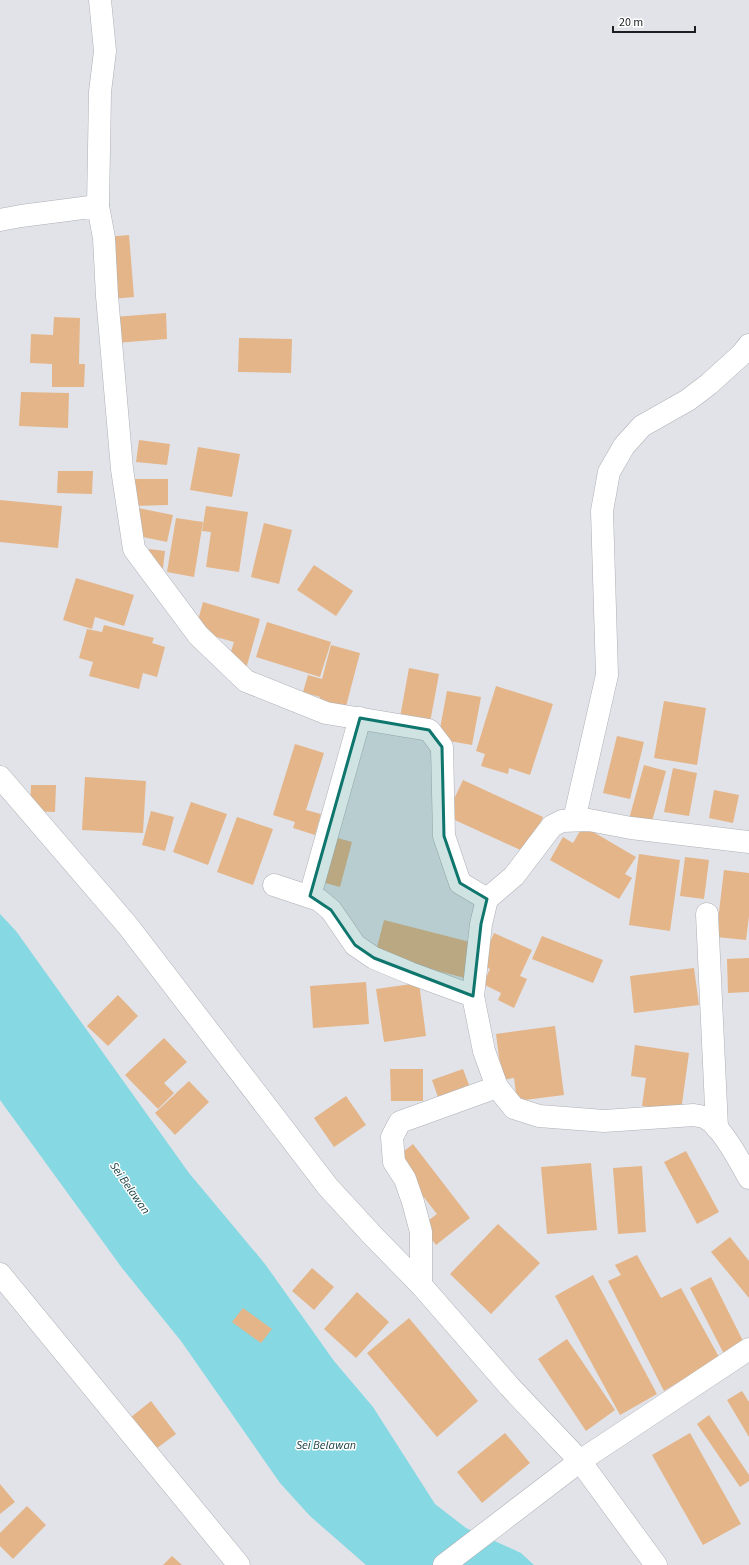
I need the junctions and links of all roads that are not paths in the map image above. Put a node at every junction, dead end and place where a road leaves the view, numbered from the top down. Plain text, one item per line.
1 (100, 0) edge
2 (98, 206) junction
3 (0, 220) edge
4 (749, 345) edge
5 (360, 718) junction
6 (0, 777) edge
7 (574, 820) junction
8 (749, 842) edge
9 (274, 885) dead end
10 (310, 896) junction
11 (487, 899) junction
12 (708, 914) dead end
13 (473, 996) junction
14 (497, 1087) junction
15 (717, 1128) junction
16 (749, 1178) edge
17 (0, 1274) edge
18 (421, 1284) junction
19 (749, 1349) edge
20 (580, 1461) junction
21 (239, 1565) edge
22 (444, 1565) edge
23 (656, 1565) edge

1 - 2 street
2 - 3 street
2 - 5 street
4 - 7 street
5 - 10 street
5 - 11 street
6 - 18 street
7 - 8 street
7 - 11 street
9 - 10 street
10 - 13 street
11 - 13 street
12 - 15 street
13 - 14 street
14 - 15 street
14 - 18 street
15 - 16 street
17 - 21 street
18 - 20 street
19 - 20 street
20 - 22 street
20 - 23 street

